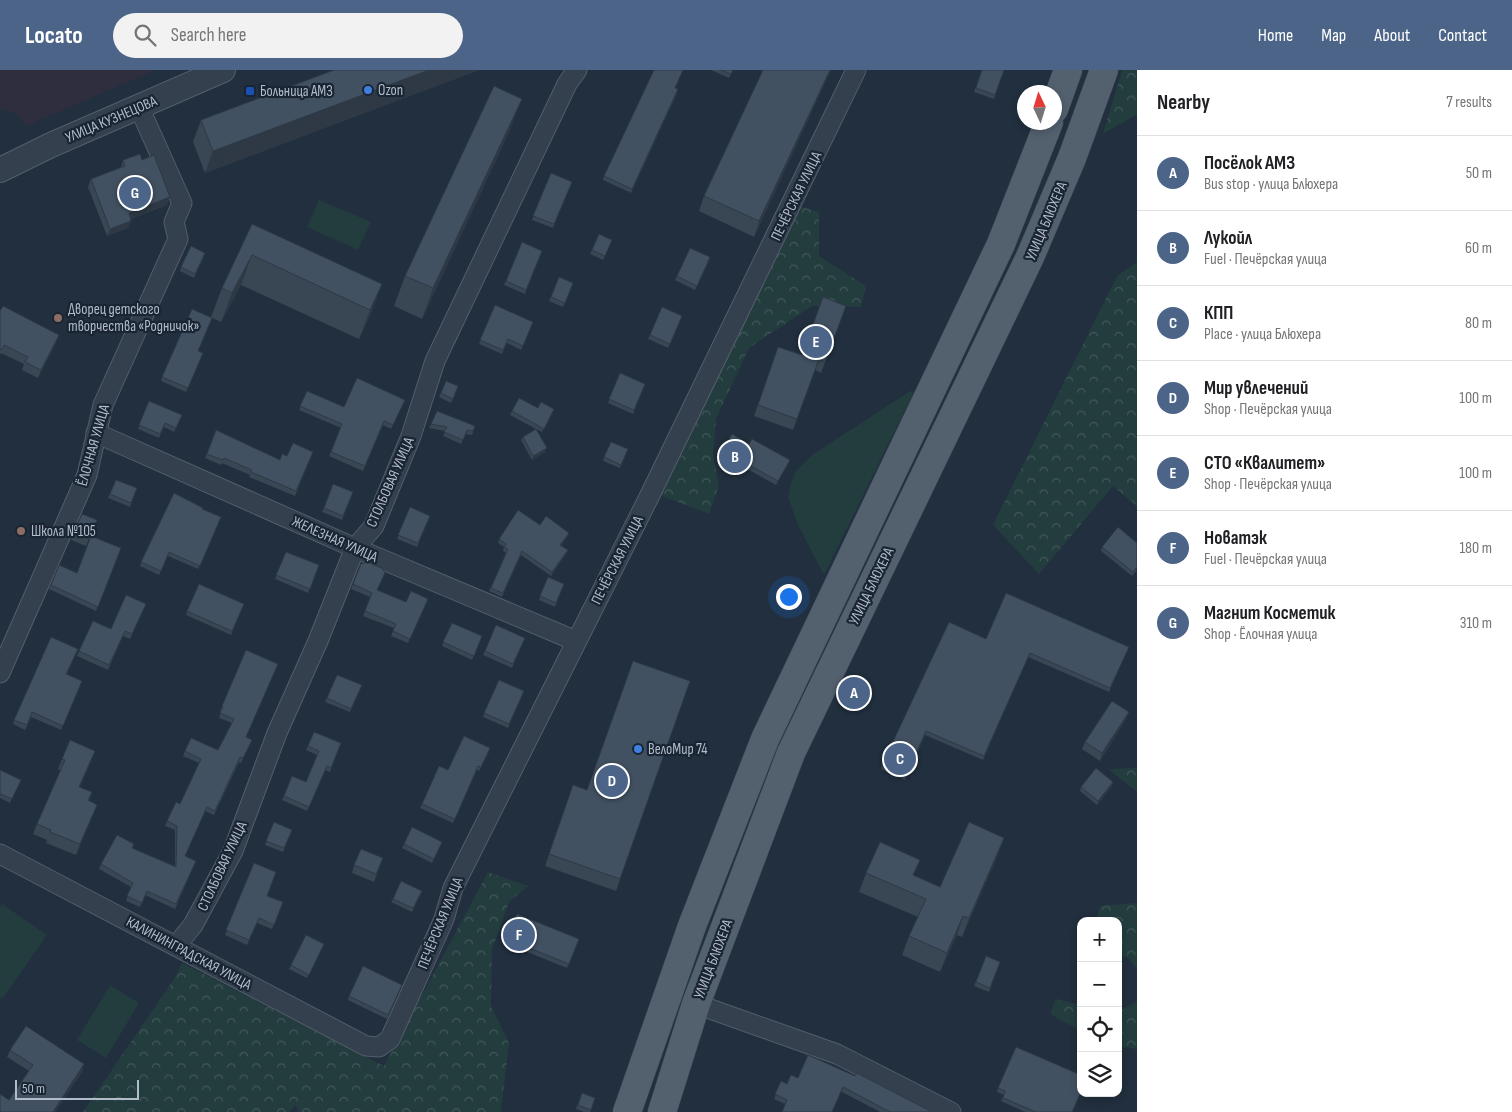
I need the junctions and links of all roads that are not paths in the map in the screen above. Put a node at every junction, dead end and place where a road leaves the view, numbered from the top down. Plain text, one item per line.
1 (223, 70) edge
2 (577, 70) edge
3 (856, 70) edge
4 (1104, 70) edge
5 (139, 107) junction
6 (1046, 130) edge
7 (0, 170) edge
8 (96, 433) junction
9 (354, 548) junction
10 (576, 641) junction
11 (0, 672) edge
12 (0, 854) edge
13 (176, 946) junction
14 (696, 1004) junction
15 (378, 1047) joint
16 (627, 1112) edge
17 (662, 1112) edge
18 (951, 1112) edge

1 - 5 street, УЛИЦА КУЗНЕЦОВА
2 - 9 street, СТОЛБОВАЯ УЛИЦА
3 - 10 street, ПЕЧЁРСКАЯ УЛИЦА
4 - 14 main road, УЛИЦА БЛЮХЕРА
5 - 7 street, УЛИЦА КУЗНЕЦОВА
5 - 8 street, ЁЛОЧНАЯ УЛИЦА
6 - 16 main road, УЛИЦА БЛЮХЕРА
8 - 9 street, ЖЕЛЕЗНАЯ УЛИЦА
8 - 11 street, ЁЛОЧНАЯ УЛИЦА
9 - 10 street, ЖЕЛЕЗНАЯ УЛИЦА
9 - 13 street, СТОЛБОВАЯ УЛИЦА
10 - 15 street, ПЕЧЁРСКАЯ УЛИЦА
12 - 13 street, КАЛИНИНГРАДСКАЯ УЛИЦА
13 - 15 street, КАЛИНИНГРАДСКАЯ УЛИЦА
14 - 17 main road, УЛИЦА БЛЮХЕРА
14 - 18 street

